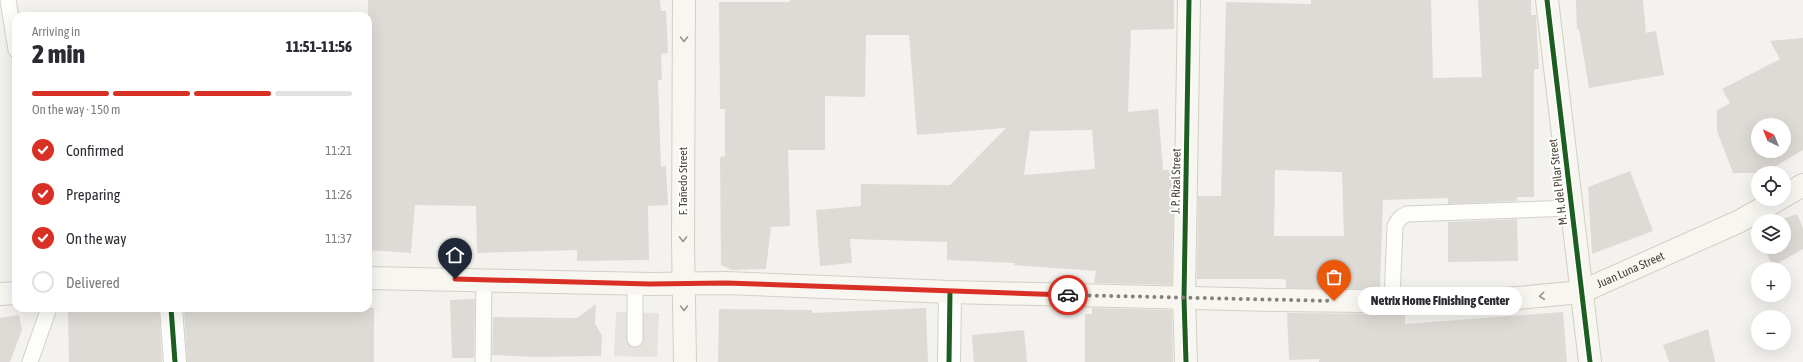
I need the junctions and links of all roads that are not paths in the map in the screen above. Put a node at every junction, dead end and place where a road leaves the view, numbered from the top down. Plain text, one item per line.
1 (8, 0) edge
2 (684, 0) edge
3 (1189, 0) edge
4 (1547, 0) edge
5 (12, 25) edge
6 (1803, 185) edge
7 (1791, 192) edge
8 (1767, 206) edge
9 (1572, 208) junction
10 (372, 278) edge
11 (484, 280) junction
12 (635, 283) junction
13 (683, 284) junction
14 (950, 292) junction
15 (1581, 292) junction
16 (12, 293) edge
17 (0, 294) edge
18 (1184, 298) junction
19 (1392, 301) junction
20 (48, 312) edge
21 (171, 312) edge
22 (635, 339) dead end
23 (30, 362) edge
24 (175, 362) edge
25 (483, 362) edge
26 (684, 362) edge
27 (949, 362) edge
28 (1186, 362) edge
29 (1590, 362) edge

1 - 5 lane
2 -> 13 main road, F. Tañedo Street
3 - 18 main road, J. P. Rizal Street
4 - 9 main road, M. H. del Pilar Street
6 - 7 main road
8 - 15 main road, Juan Luna Street
9 - 15 main road, M. H. del Pilar Street
9 - 19 lane
10 - 11 main road, Juan Luna Street
11 - 12 main road, Juan Luna Street
11 - 25 lane
12 - 13 main road, Juan Luna Street
12 - 22 lane
13 - 14 main road, Juan Luna Street
13 -> 26 main road, F. Tañedo Street
14 - 18 main road, Juan Luna Street
14 - 27 street
15 -> 19 main road, Juan Luna Street
15 - 29 main road, M. H. del Pilar Street
16 - 17 main road
18 - 19 main road, Juan Luna Street
18 - 28 main road, J. P. Rizal Street
20 - 23 lane
21 - 24 street

